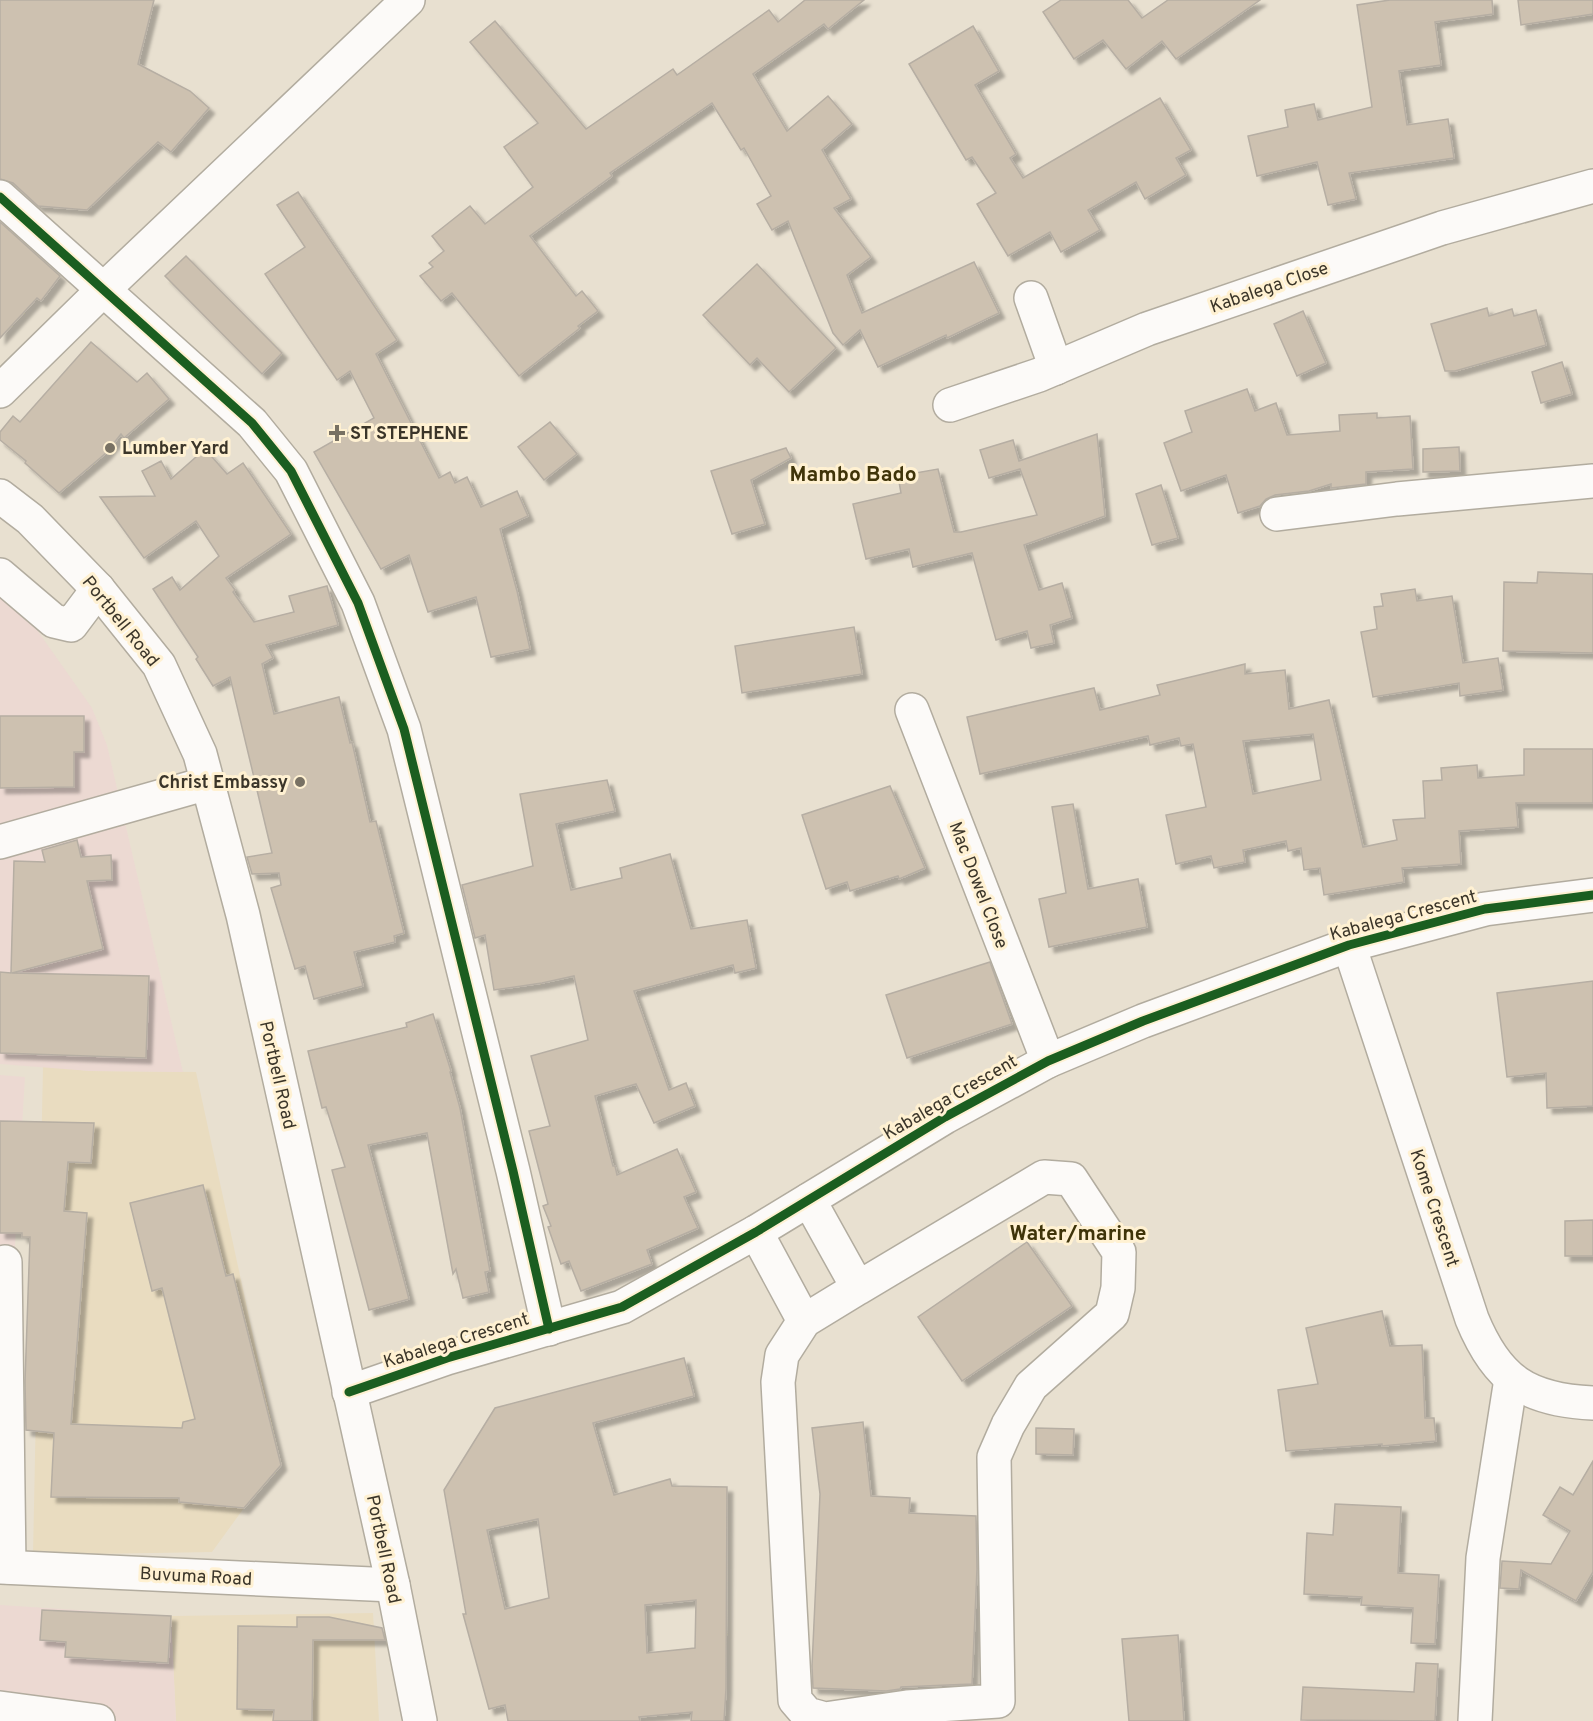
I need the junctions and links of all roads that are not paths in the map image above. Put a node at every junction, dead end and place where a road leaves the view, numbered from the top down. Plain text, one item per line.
1 (408, 0) edge
2 (1593, 186) edge
3 (0, 197) edge
4 (104, 289) junction
5 (1031, 298) dead end
6 (1056, 368) junction
7 (0, 391) edge
8 (950, 405) dead end
9 (1593, 481) edge
10 (0, 496) edge
11 (1277, 514) dead end
12 (0, 576) edge
13 (98, 588) junction
14 (912, 710) dead end
15 (208, 783) junction
16 (0, 842) edge
17 (1593, 896) edge
18 (1349, 945) junction
19 (1048, 1061) junction
20 (809, 1200) junction
21 (756, 1232) junction
22 (5, 1262) dead end
23 (858, 1288) junction
24 (804, 1321) junction
25 (549, 1329) junction
26 (1511, 1379) junction
27 (349, 1392) junction
28 (1593, 1402) edge
29 (4, 1567) edge
30 (393, 1585) junction
31 (0, 1708) edge
32 (998, 1711) edge
33 (909, 1714) edge
34 (98, 1721) edge
35 (420, 1721) edge
36 (1475, 1721) edge

1 - 4 street
2 - 6 street, Kabalega Close
3 - 4 street
4 - 7 street
4 - 25 street
5 - 6 street
6 - 8 street, Kabalega Close
9 - 11 street
10 - 13 street, Portbell Road
12 - 13 street
13 - 15 street, Portbell Road
14 - 19 street, Mac Dowel Close
15 - 16 street
15 - 27 street, Portbell Road
17 - 18 street, Kabalega Crescent
18 - 19 street, Kabalega Crescent
18 - 26 street, Kome Crescent
19 - 20 street, Kabalega Crescent
20 - 21 street, Kabalega Crescent
20 - 23 street
21 - 24 street
21 - 25 street, Kabalega Crescent
22 - 29 street
23 - 24 street
23 - 32 street
24 - 33 street
25 - 27 street, Kabalega Crescent
26 - 28 street, Kome Crescent
26 - 36 street
27 - 30 street, Portbell Road
29 - 30 street, Buvuma Road
30 - 35 street, Portbell Road
31 - 34 street
32 - 33 street

